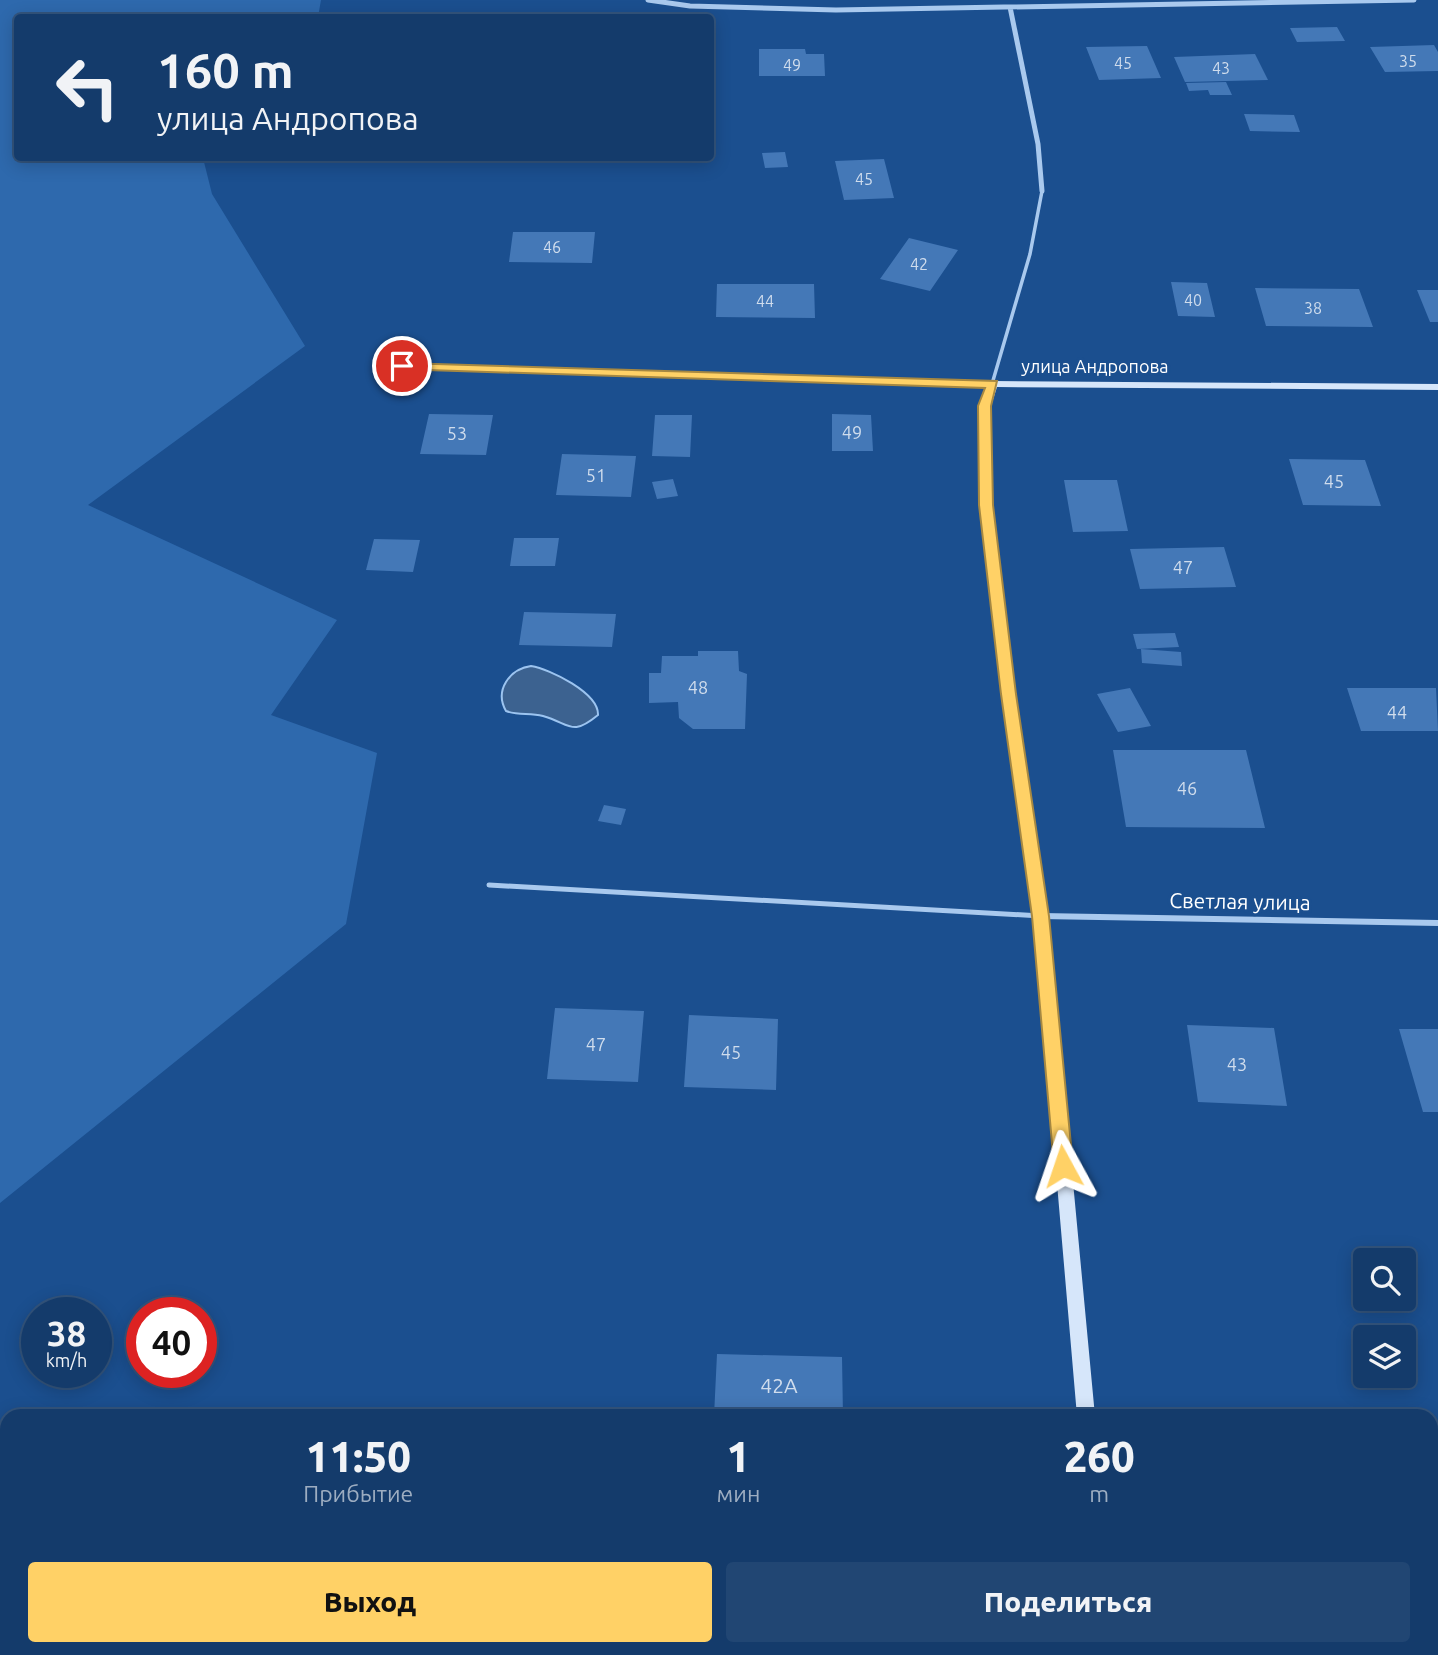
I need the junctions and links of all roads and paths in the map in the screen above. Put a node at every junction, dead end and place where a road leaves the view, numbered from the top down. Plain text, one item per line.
1 (648, 0) edge
2 (1414, 0) edge
3 (1010, 7) junction
4 (1042, 191) joint
5 (375, 365) dead end
6 (992, 384) junction
7 (1438, 387) edge
8 (489, 885) dead end
9 (1041, 916) junction
10 (1438, 923) edge
11 (1085, 1409) edge

1 - 3 street
2 - 3 street
3 - 4 street
4 - 6 lane
5 - 6 street, улица Андропова
6 - 7 street, улица Андропова
6 - 9 street
8 - 9 lane
9 - 10 street, Светлая улица
9 - 11 street

